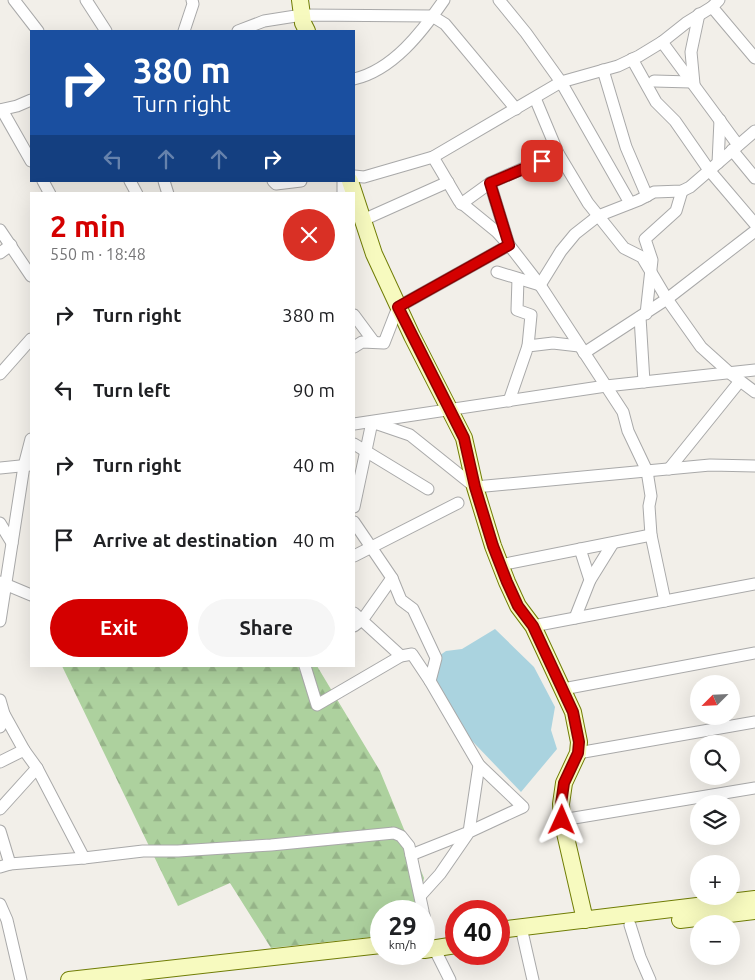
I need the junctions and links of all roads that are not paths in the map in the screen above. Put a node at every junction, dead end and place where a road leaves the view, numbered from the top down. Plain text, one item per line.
1 (14, 0) edge
2 (86, 0) edge
3 (192, 0) edge
4 (444, 0) edge
5 (500, 0) edge
6 (716, 4) edge
7 (301, 7) edge
8 (699, 14) junction
9 (432, 16) junction
10 (37, 30) edge
11 (105, 30) edge
12 (184, 30) edge
13 (241, 30) edge
14 (307, 30) edge
15 (662, 42) junction
16 (755, 58) edge
17 (632, 59) junction
18 (603, 70) junction
19 (355, 79) edge
20 (654, 81) dead end
21 (561, 82) junction
22 (693, 84) junction
23 (536, 98) junction
24 (30, 100) edge
25 (516, 109) junction
26 (1, 110) edge
27 (720, 120) junction
28 (755, 131) edge
29 (735, 147) junction
30 (558, 153) junction
31 (434, 157) junction
32 (30, 158) edge
33 (714, 166) junction
34 (355, 176) edge
35 (755, 178) edge
36 (295, 182) edge
37 (448, 182) junction
38 (490, 183) junction
39 (273, 186) edge
40 (682, 191) junction
41 (355, 196) edge
42 (647, 196) junction
43 (461, 204) junction
44 (630, 204) junction
45 (598, 216) junction
46 (363, 220) junction
47 (755, 224) edge
48 (0, 230) edge
49 (755, 231) edge
50 (11, 245) junction
51 (509, 245) junction
52 (0, 253) edge
53 (497, 272) dead end
54 (650, 272) junction
55 (30, 274) edge
56 (518, 279) junction
57 (540, 285) junction
58 (667, 299) junction
59 (398, 307) junction
60 (355, 316) edge
61 (643, 316) junction
62 (30, 340) edge
63 (374, 342) junction
64 (355, 346) edge
65 (528, 346) junction
66 (581, 350) junction
67 (755, 370) edge
68 (730, 373) junction
69 (0, 374) edge
70 (740, 381) junction
71 (644, 382) junction
72 (606, 386) junction
73 (755, 392) edge
74 (509, 401) junction
75 (450, 410) junction
76 (372, 422) junction
77 (355, 424) edge
78 (355, 445) edge
79 (30, 447) edge
80 (365, 450) junction
81 (28, 466) edge
82 (755, 466) edge
83 (0, 468) edge
84 (669, 469) junction
85 (647, 471) junction
86 (475, 487) junction
87 (428, 489) dead end
88 (355, 502) edge
89 (458, 503) dead end
90 (0, 524) edge
91 (355, 524) edge
92 (651, 535) junction
93 (613, 542) junction
94 (12, 543) junction
95 (370, 548) junction
96 (580, 549) junction
97 (355, 556) edge
98 (500, 565) junction
99 (392, 578) junction
100 (590, 580) junction
101 (3, 583) edge
102 (755, 584) edge
103 (30, 596) edge
104 (665, 601) junction
105 (575, 618) junction
106 (357, 619) edge
107 (0, 621) edge
108 (533, 626) junction
109 (755, 653) edge
110 (401, 656) junction
111 (305, 667) edge
112 (430, 681) junction
113 (563, 689) junction
114 (0, 700) edge
115 (4, 714) junction
116 (755, 722) edge
117 (0, 727) edge
118 (24, 750) junction
119 (578, 753) junction
120 (0, 762) edge
121 (479, 765) junction
122 (37, 768) junction
123 (755, 788) edge
124 (0, 809) edge
125 (562, 820) junction
126 (0, 832) edge
127 (468, 832) junction
128 (411, 854) junction
129 (84, 858) junction
130 (5, 865) edge
131 (421, 895) junction
132 (755, 899) edge
133 (422, 900) edge
134 (0, 904) edge
135 (755, 911) edge
136 (695, 912) junction
137 (585, 920) junction
138 (630, 925) junction
139 (510, 929) edge
140 (523, 936) junction
141 (510, 938) edge
142 (370, 946) edge
143 (370, 956) edge
144 (435, 957) edge
145 (21, 980) edge
146 (69, 980) edge
147 (168, 980) edge
148 (450, 980) edge
149 (533, 980) edge
150 (650, 980) edge

1 - 10 street
2 - 11 street
3 - 12 street
4 - 9 street
5 - 21 street
6 - 8 street
6 - 16 street
7 - 9 street
7 - 13 street
7 - 14 street
8 - 15 street
8 - 22 street
9 - 19 street
9 - 25 street
15 - 17 street
15 - 22 street
17 - 18 street
17 - 33 street
18 - 21 street
18 - 42 street
20 - 22 street
21 - 23 street
21 - 44 street
22 - 27 street
23 - 25 street
23 - 30 street
24 - 26 street
25 - 31 street
26 - 32 street
27 - 29 street
27 - 33 street
28 - 29 street
29 - 33 street
29 - 35 street
30 - 38 street
30 - 45 street
31 - 34 street
31 - 37 street
33 - 40 street
33 - 47 street
36 - 39 street
37 - 43 street
37 - 46 street
38 - 43 street
38 - 51 street
40 - 42 street
40 - 54 street
41 - 46 street
42 - 44 street
43 - 51 street
44 - 45 street
45 - 54 street
45 - 57 street
46 - 59 street
48 - 50 street
49 - 58 street
50 - 52 street
50 - 55 street
51 - 57 street
51 - 59 street
53 - 56 street
54 - 58 street
54 - 61 street
56 - 57 street
56 - 65 street
57 - 66 street
58 - 61 street
58 - 68 street
59 - 63 street
59 - 75 street
60 - 63 street
61 - 66 street
61 - 71 street
62 - 69 street
63 - 64 street
65 - 66 street
65 - 74 street
66 - 72 street
67 - 68 street
68 - 70 street
68 - 71 street
70 - 73 street
70 - 84 street
71 - 72 street
72 - 74 street
72 - 85 street
74 - 75 street
75 - 76 street
75 - 86 street
76 - 77 street
76 - 80 street
76 - 86 street
78 - 80 street
79 - 81 street
80 - 87 street
80 - 88 street
81 - 83 street
81 - 94 street
82 - 84 street
84 - 85 street
85 - 86 street
85 - 92 street
86 - 98 street
89 - 95 street
90 - 94 street
91 - 95 street
92 - 93 street
92 - 104 street
93 - 96 street
93 - 100 street
94 - 101 street
95 - 97 street
95 - 99 street
96 - 98 street
96 - 100 street
98 - 108 street
99 - 106 street
99 - 112 street
100 - 105 street
101 - 103 street
101 - 107 street
102 - 104 street
104 - 105 street
105 - 108 street
106 - 110 street
108 - 113 street
109 - 113 street
110 - 111 street
110 - 112 street
112 - 121 street
113 - 119 street
114 - 115 street
115 - 117 street
115 - 118 street
116 - 119 street
118 - 120 street
118 - 122 street
119 - 125 street
121 - 127 street
121 - 127 street
122 - 124 street
122 - 129 street
123 - 125 street
125 - 137 street
126 - 130 street
127 - 128 street
127 - 131 street
128 - 129 street
128 - 131 street
129 - 130 street
131 - 133 street
132 - 136 street
134 - 145 street
135 - 136 street
136 - 137 street
136 - 138 street
137 - 139 street
138 - 140 street
138 - 150 street
140 - 141 street
140 - 149 street
142 - 146 street
143 - 147 street
144 - 148 street

